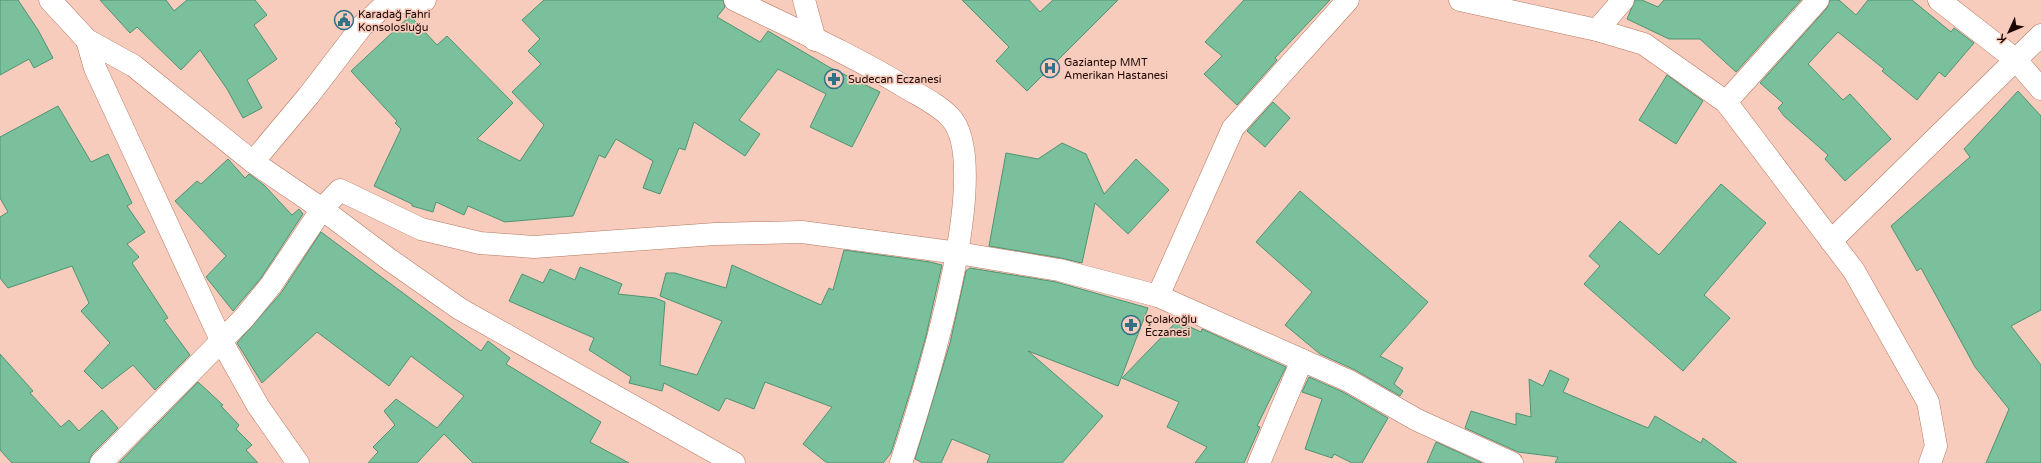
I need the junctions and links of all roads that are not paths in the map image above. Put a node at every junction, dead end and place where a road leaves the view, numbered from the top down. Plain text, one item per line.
1 (50, 0) edge
2 (425, 0) edge
3 (735, 0) edge
4 (804, 0) edge
5 (1348, 0) edge
6 (1460, 0) edge
7 (1623, 0) edge
8 (1818, 0) edge
9 (1939, 0) edge
10 (1596, 30) junction
11 (2041, 35) edge
12 (87, 40) junction
13 (816, 40) junction
14 (2016, 60) junction
15 (2041, 89) edge
16 (1726, 102) junction
17 (253, 162) junction
18 (322, 209) junction
19 (1831, 241) junction
20 (958, 253) junction
21 (1158, 296) junction
22 (222, 342) junction
23 (1302, 360) junction
24 (1503, 461) edge
25 (101, 463) edge
26 (298, 463) edge
27 (734, 463) edge
28 (901, 463) edge
29 (1259, 463) edge
30 (1930, 463) edge

1 - 12 street
2 - 17 street
3 - 13 street
4 - 13 street
5 - 21 street
6 - 10 street
7 - 10 street
8 - 16 street
9 - 14 street
10 - 16 street
11 - 14 street
12 - 17 street
12 - 22 street
13 - 20 street
14 - 15 street
14 - 19 street
16 - 19 street
17 - 18 street
18 - 20 street
18 - 22 street
18 - 27 street
19 - 30 street
20 - 21 street
20 - 28 street
21 - 23 street
22 - 25 street
22 - 26 street
23 - 24 street
23 - 29 street

